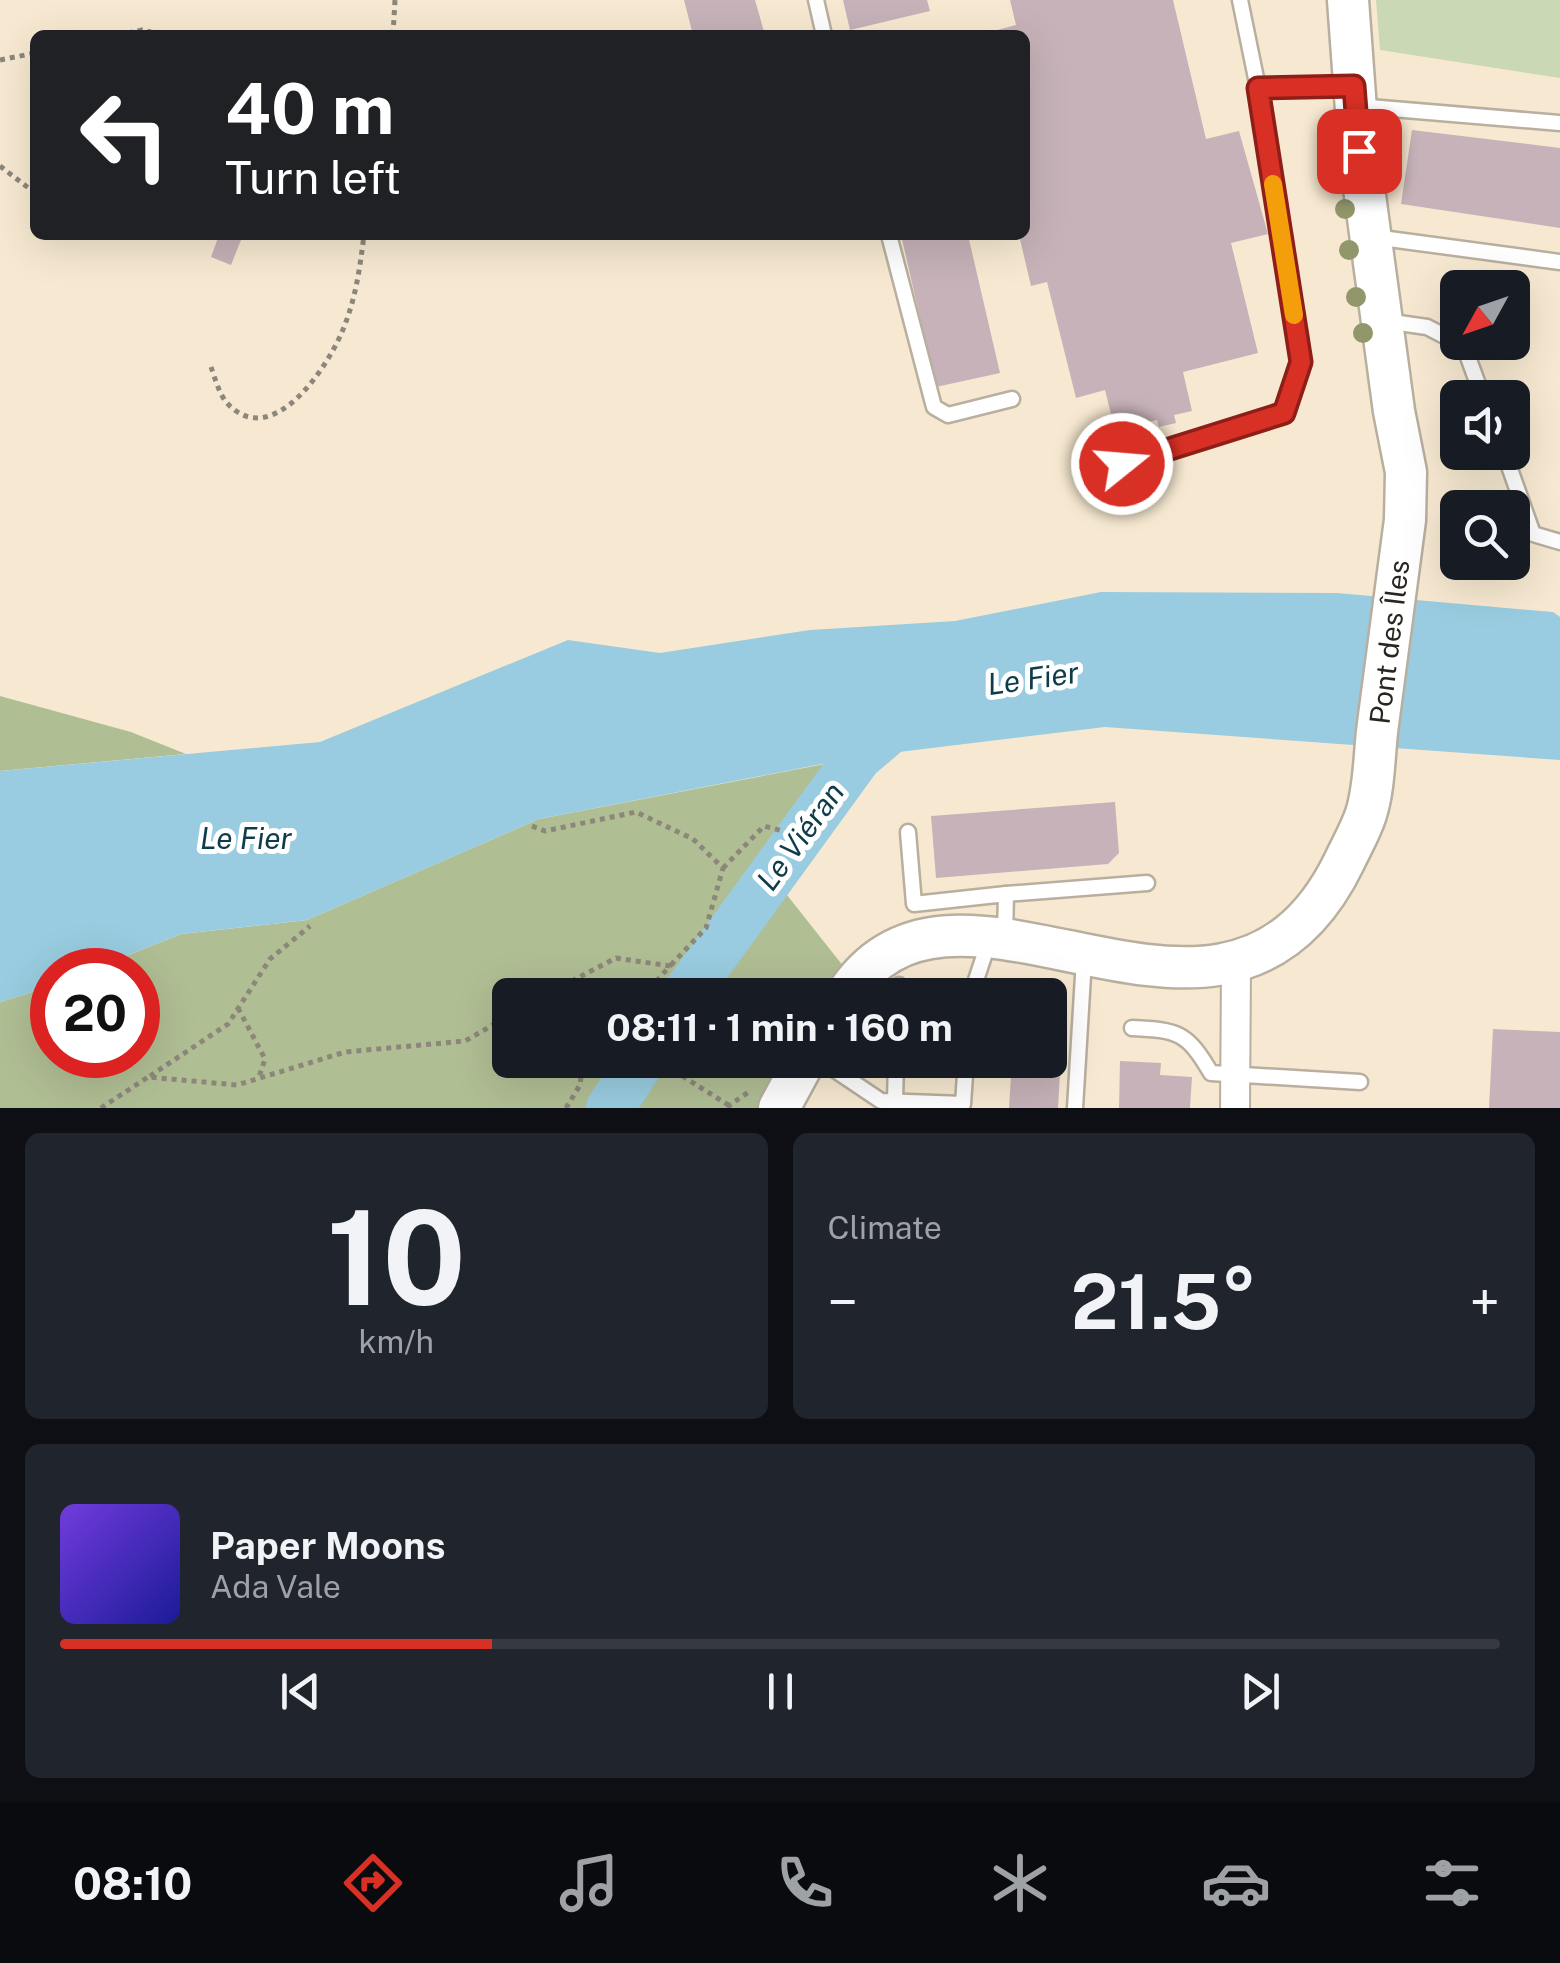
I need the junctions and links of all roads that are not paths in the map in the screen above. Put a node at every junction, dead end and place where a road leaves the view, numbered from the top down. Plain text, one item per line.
1 (816, 0) edge
2 (1240, 0) edge
3 (1348, 0) edge
4 (823, 30) edge
5 (1258, 88) junction
6 (1355, 96) junction
7 (1560, 122) edge
8 (1373, 237) junction
9 (890, 240) edge
10 (1560, 262) edge
11 (1384, 321) junction
12 (1477, 380) edge
13 (1012, 399) dead end
14 (1122, 464) dead end
15 (1510, 470) edge
16 (1560, 542) edge
17 (908, 832) dead end
18 (1147, 883) dead end
19 (1006, 894) junction
20 (997, 940) junction
21 (1084, 958) junction
22 (1236, 968) junction
23 (862, 978) edge
24 (979, 978) edge
25 (1132, 1028) dead end
26 (1236, 1076) junction
27 (795, 1078) edge
28 (846, 1078) edge
29 (896, 1078) edge
30 (965, 1078) edge
31 (1360, 1082) dead end
32 (895, 1102) junction
33 (779, 1108) edge
34 (1075, 1108) edge
35 (1235, 1108) edge

1 - 4 lane
2 - 5 lane
3 - 6 street, Pont des Îles
5 - 6 lane
5 - 14 lane
6 - 7 lane
6 - 8 street, Pont des Îles
8 - 10 lane
8 - 11 street, Pont des Îles
9 - 13 lane
11 - 12 lane
11 - 22 street, Pont des Îles
15 - 16 lane
17 - 19 lane
18 - 19 lane
19 - 20 lane
20 - 21 street
20 - 23 street
20 - 24 lane
21 - 22 street
21 - 34 lane
22 - 26 street
25 - 26 lane
26 - 31 lane
26 - 35 street
27 - 33 street
28 - 32 lane
29 - 32 lane
30 - 32 lane

